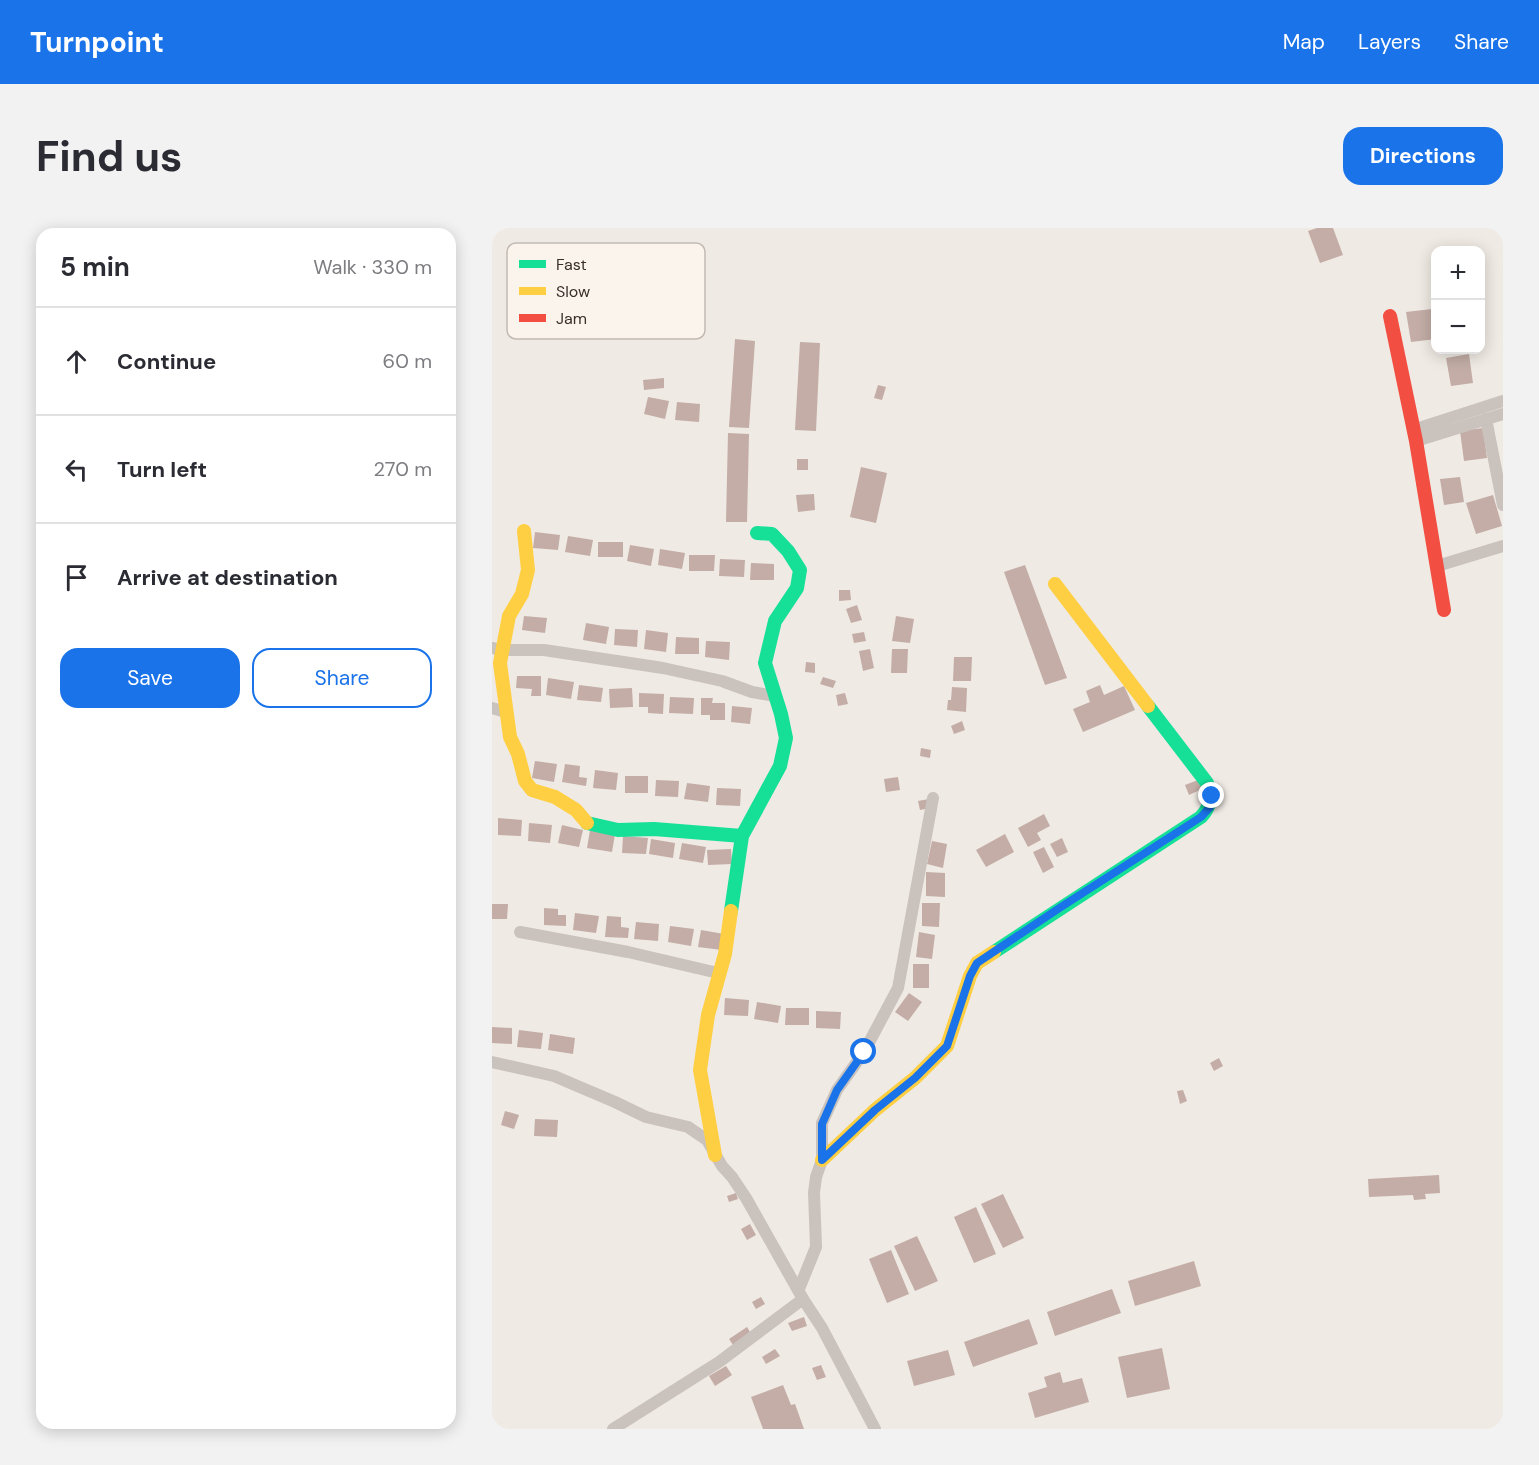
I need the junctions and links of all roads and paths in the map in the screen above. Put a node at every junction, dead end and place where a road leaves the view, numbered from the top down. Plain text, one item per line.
1 (1390, 316) dead end
2 (1503, 401) edge
3 (1503, 414) edge
4 (1486, 419) junction
5 (1414, 436) junction
6 (1503, 505) edge
7 (524, 531) dead end
8 (757, 533) dead end
9 (1503, 546) edge
10 (1437, 566) junction
11 (1055, 584) dead end
12 (1444, 610) dead end
13 (497, 649) edge
14 (775, 696) junction
15 (499, 710) edge
16 (933, 798) dead end
17 (742, 836) junction
18 (520, 932) dead end
19 (718, 973) junction
20 (492, 1062) edge
21 (715, 1155) junction
22 (822, 1160) junction
23 (801, 1294) junction
24 (613, 1429) edge
25 (875, 1429) edge

1 - 5 street
2 - 5 street
3 - 4 street
4 - 5 street
4 - 6 street
5 - 10 street
7 - 13 street
8 - 14 street
9 - 10 street
10 - 12 street
11 - 22 street
13 - 14 street
13 - 15 street
14 - 17 street
15 - 17 street
16 - 22 street
17 - 19 street
18 - 19 street
19 - 21 street
20 - 21 street
21 - 23 street
22 - 23 street
23 - 24 street
23 - 25 street

